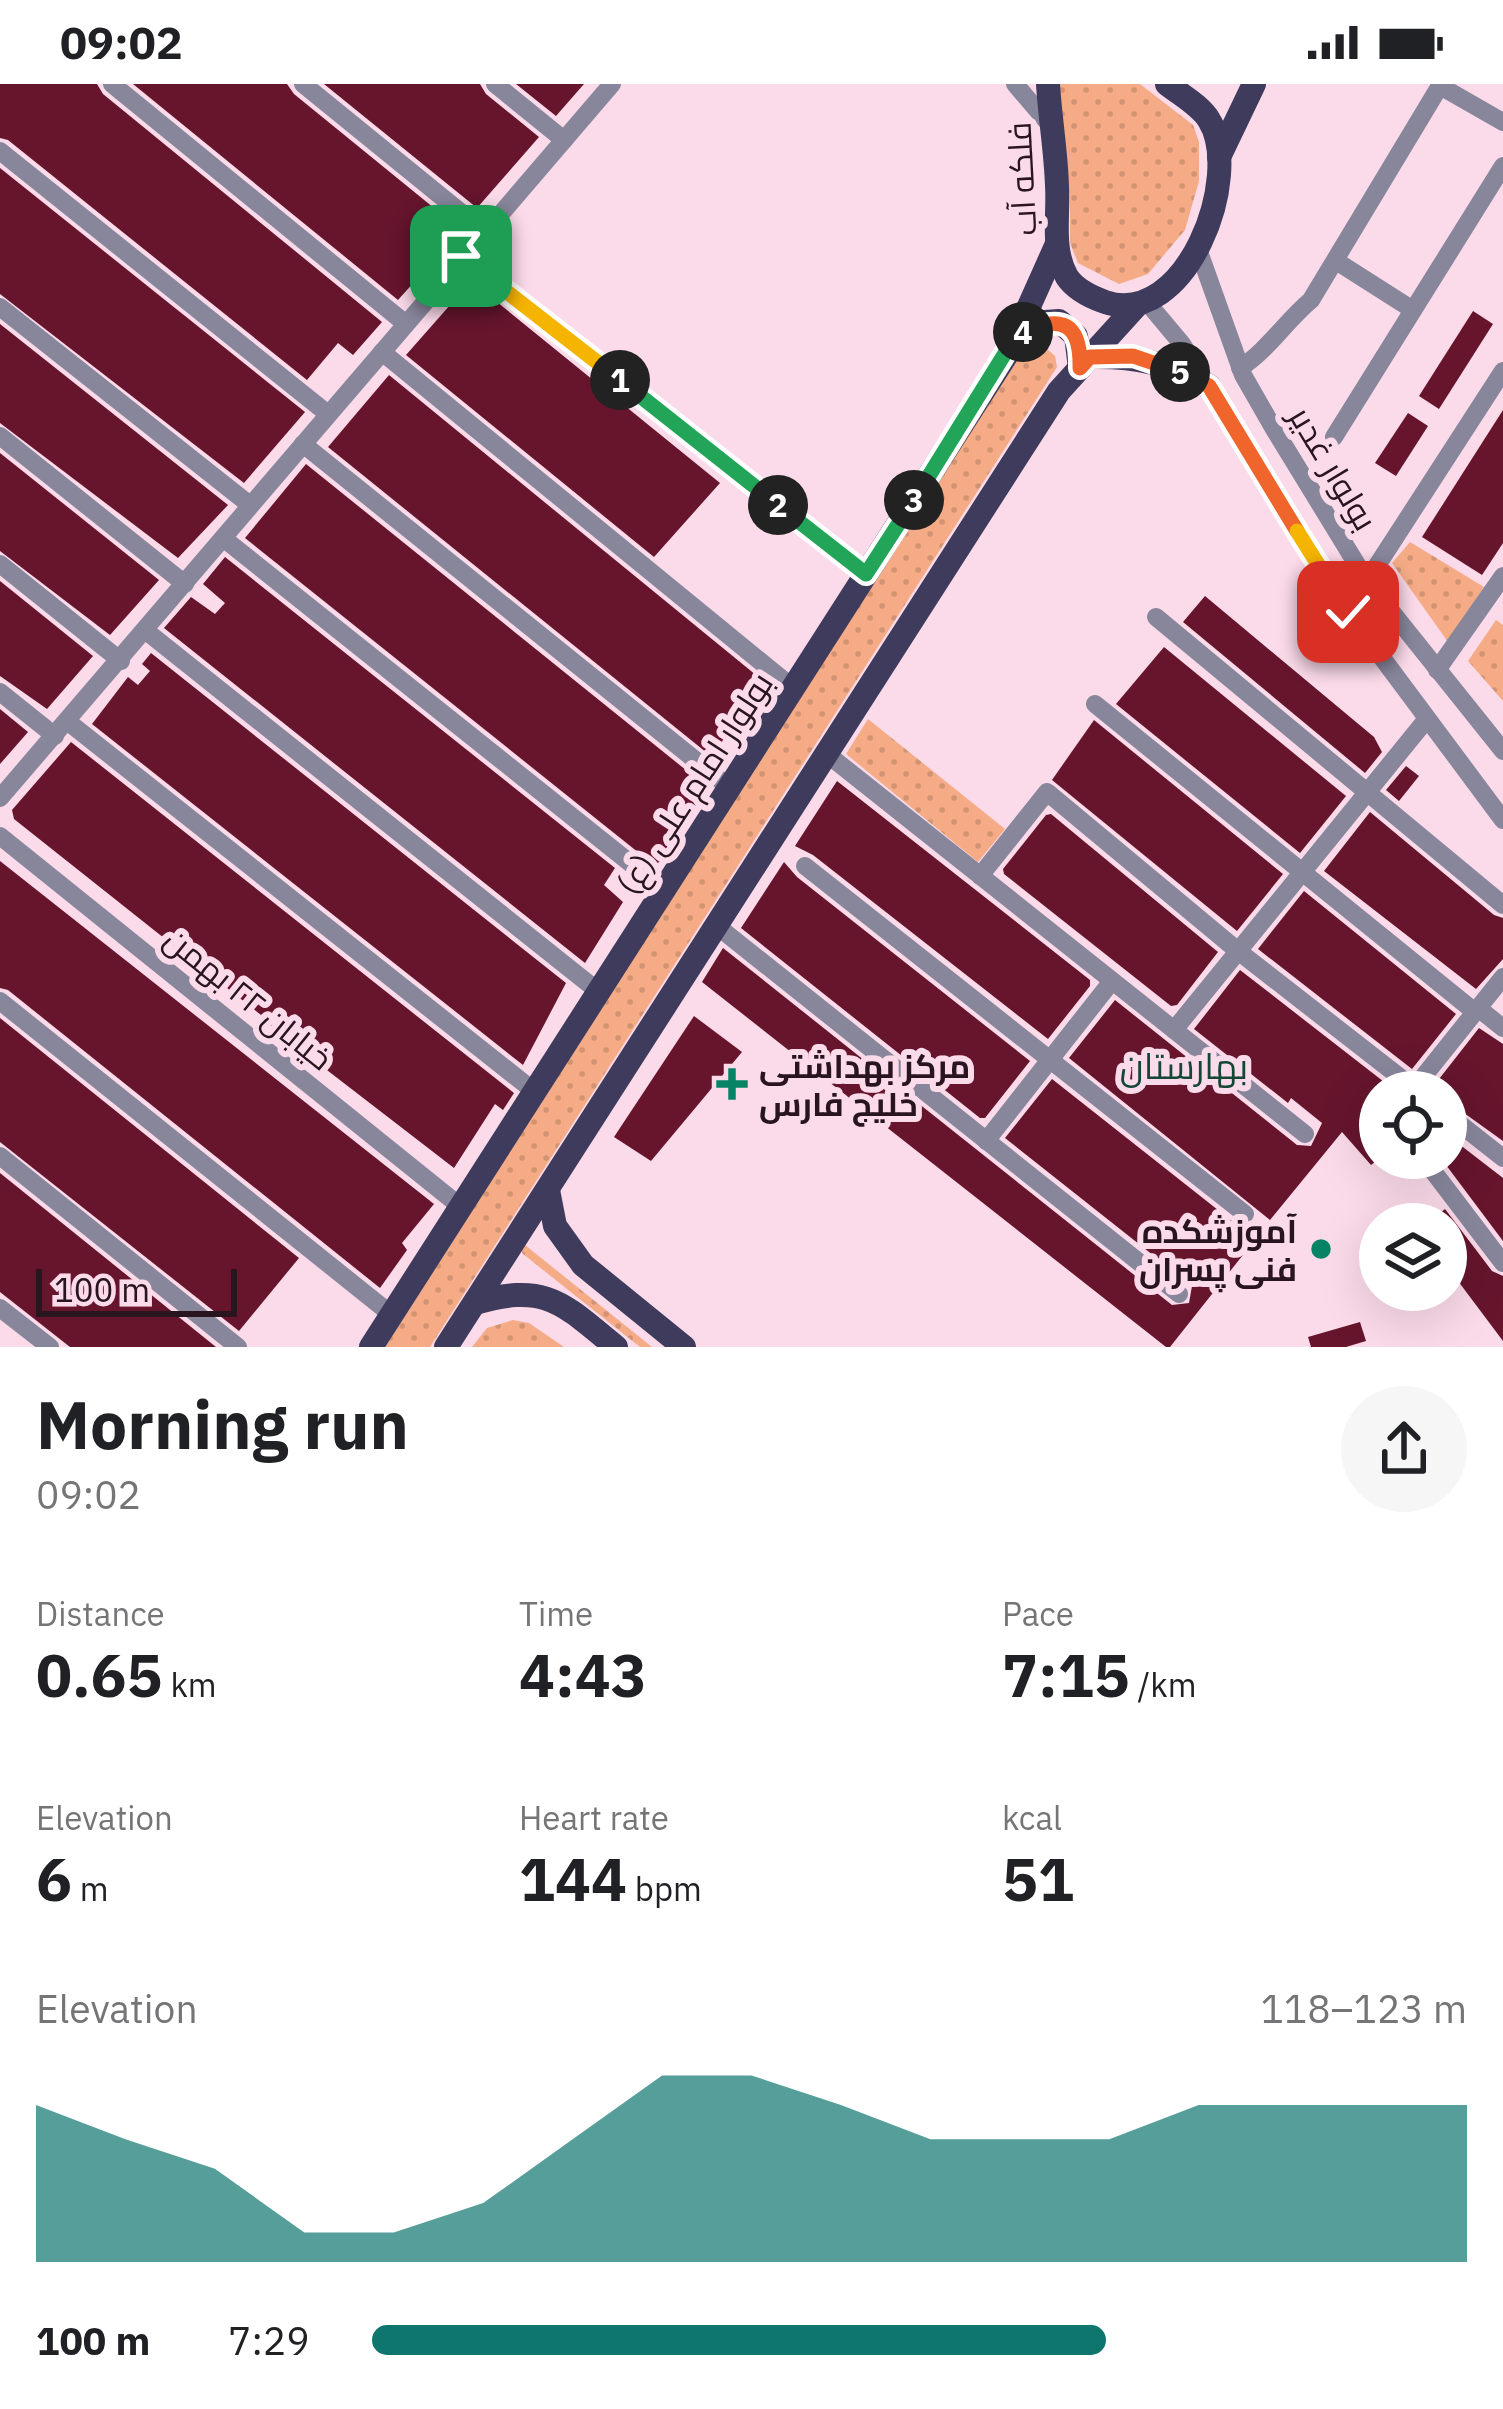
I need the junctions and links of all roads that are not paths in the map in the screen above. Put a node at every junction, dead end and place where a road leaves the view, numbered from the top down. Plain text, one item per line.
1 (112, 84) edge
2 (303, 84) edge
3 (495, 84) edge
4 (612, 84) edge
5 (1015, 84) edge
6 (1048, 84) edge
7 (1168, 84) edge
8 (1254, 84) edge
9 (1440, 85) edge
10 (1503, 122) edge
11 (1050, 125) junction
12 (564, 140) junction
13 (0, 151) edge
14 (1218, 160) junction
15 (1503, 166) edge
16 (485, 232) junction
17 (1056, 246) junction
18 (1198, 249) junction
19 (461, 256) junction
20 (1336, 261) junction
21 (1142, 303) junction
22 (0, 307) edge
23 (1413, 310) junction
24 (406, 324) junction
25 (1017, 334) junction
26 (382, 352) junction
27 (1085, 363) junction
28 (1240, 368) junction
29 (1503, 371) edge
30 (1209, 386) junction
31 (1258, 400) junction
32 (1224, 411) junction
33 (328, 414) junction
34 (1274, 429) junction
35 (0, 436) edge
36 (1334, 437) dead end
37 (303, 444) junction
38 (1244, 445) junction
39 (250, 506) junction
40 (223, 538) junction
41 (0, 564) edge
42 (866, 574) junction
43 (1503, 576) edge
44 (1367, 581) junction
45 (185, 584) junction
46 (1156, 617) dead end
47 (146, 631) junction
48 (121, 661) junction
49 (1437, 670) junction
50 (794, 688) junction
51 (0, 692) edge
52 (1095, 704) dead end
53 (1426, 720) junction
54 (61, 729) junction
55 (1503, 751) edge
56 (827, 754) junction
57 (730, 788) junction
58 (1366, 795) junction
59 (0, 798) edge
60 (1503, 820) edge
61 (0, 836) edge
62 (805, 866) dead end
63 (1302, 873) junction
64 (980, 876) junction
65 (664, 890) junction
66 (1503, 904) edge
67 (717, 926) junction
68 (1238, 951) junction
69 (1503, 977) edge
70 (1112, 981) junction
71 (598, 992) junction
72 (0, 1001) edge
73 (1476, 1010) junction
74 (1503, 1028) edge
75 (1174, 1030) junction
76 (1050, 1060) junction
77 (1390, 1071) edge
78 (1430, 1071) edge
79 (535, 1092) junction
80 (1467, 1130) edge
81 (1305, 1134) dead end
82 (986, 1141) junction
83 (0, 1156) edge
84 (1503, 1158) edge
85 (1439, 1179) edge
86 (548, 1190) junction
87 (461, 1207) junction
88 (1245, 1214) dead end
89 (1503, 1263) edge
90 (1179, 1294) dead end
91 (475, 1303) junction
92 (4, 1311) edge
93 (392, 1315) junction
94 (50, 1347) edge
95 (238, 1347) edge
96 (371, 1347) edge
97 (446, 1347) edge
98 (616, 1347) edge
99 (684, 1347) edge

1 - 24 street
2 - 16 street
3 - 12 street
4 - 12 street
5 - 11 street
6 - 11 main road, فلکه آب
7 - 14 main road
8 - 14 main road
9 - 10 street
9 - 20 street
11 - 17 main road, فلکه آب
12 - 16 street
13 - 33 street
14 - 18 main road
15 - 23 street
16 - 19 street
17 - 21 main road, فلکه آب
17 - 25 main road, بولوار امام علی (ع)
18 - 21 main road
18 - 28 street, بولوار غدیر
19 - 24 street
19 - 42 street
20 - 23 street
20 - 28 street
21 - 27 main road
21 - 30 street, بولوار غدیر
22 - 39 street
23 - 36 street
24 - 26 street
25 - 27 main road
25 - 42 main road, بولوار امام علی (ع)
26 - 33 street
26 - 50 street
27 - 30 main road
27 - 56 main road
28 - 31 street, بولوار غدیر
29 - 44 street
30 - 32 street, بولوار غدیر
31 - 32 street
31 - 34 street, بولوار غدیر
32 - 38 street, بولوار غدیر
33 - 37 street
34 - 38 street
34 - 44 street, بولوار غدیر
35 - 45 street
37 - 39 street
37 - 57 street
38 - 53 street, بولوار غدیر
39 - 40 street
40 - 45 street
40 - 65 street
41 - 48 street
42 - 50 main road, بولوار امام علی (ع)
43 - 49 street
44 - 49 street, بولوار غدیر
45 - 47 street
46 - 58 street
47 - 48 street
47 - 71 street
48 - 54 street
49 - 55 street, بولوار غدیر
50 - 57 main road, بولوار امام علی (ع)
51 - 54 street
52 - 63 street
53 - 58 street
53 - 60 street, بولوار غدیر
54 - 59 street
54 - 79 street
56 - 64 street
56 - 67 main road
57 - 65 main road, بولوار امام علی (ع)
58 - 63 street
58 - 66 street
61 - 87 street, خیابان ۲۲ بهمن
62 - 76 street
63 - 68 street
63 - 73 street
64 - 68 street
64 - 70 street
65 - 71 main road, بولوار امام علی (ع)
67 - 82 street
67 - 86 main road
68 - 75 street
68 - 77 street
69 - 73 street
70 - 75 street
70 - 76 street
71 - 79 main road, بولوار امام علی (ع)
72 - 93 street
73 - 74 street
73 - 78 street
75 - 81 street
76 - 82 street
76 - 88 street
79 - 87 main road, بولوار امام علی (ع)
80 - 84 street
82 - 90 street
83 - 95 street
85 - 89 street
86 - 91 main road
86 - 99 main road
87 - 93 main road, بولوار امام علی (ع)
91 - 97 main road
91 - 98 main road
92 - 94 street
93 - 96 main road, بولوار امام علی (ع)

